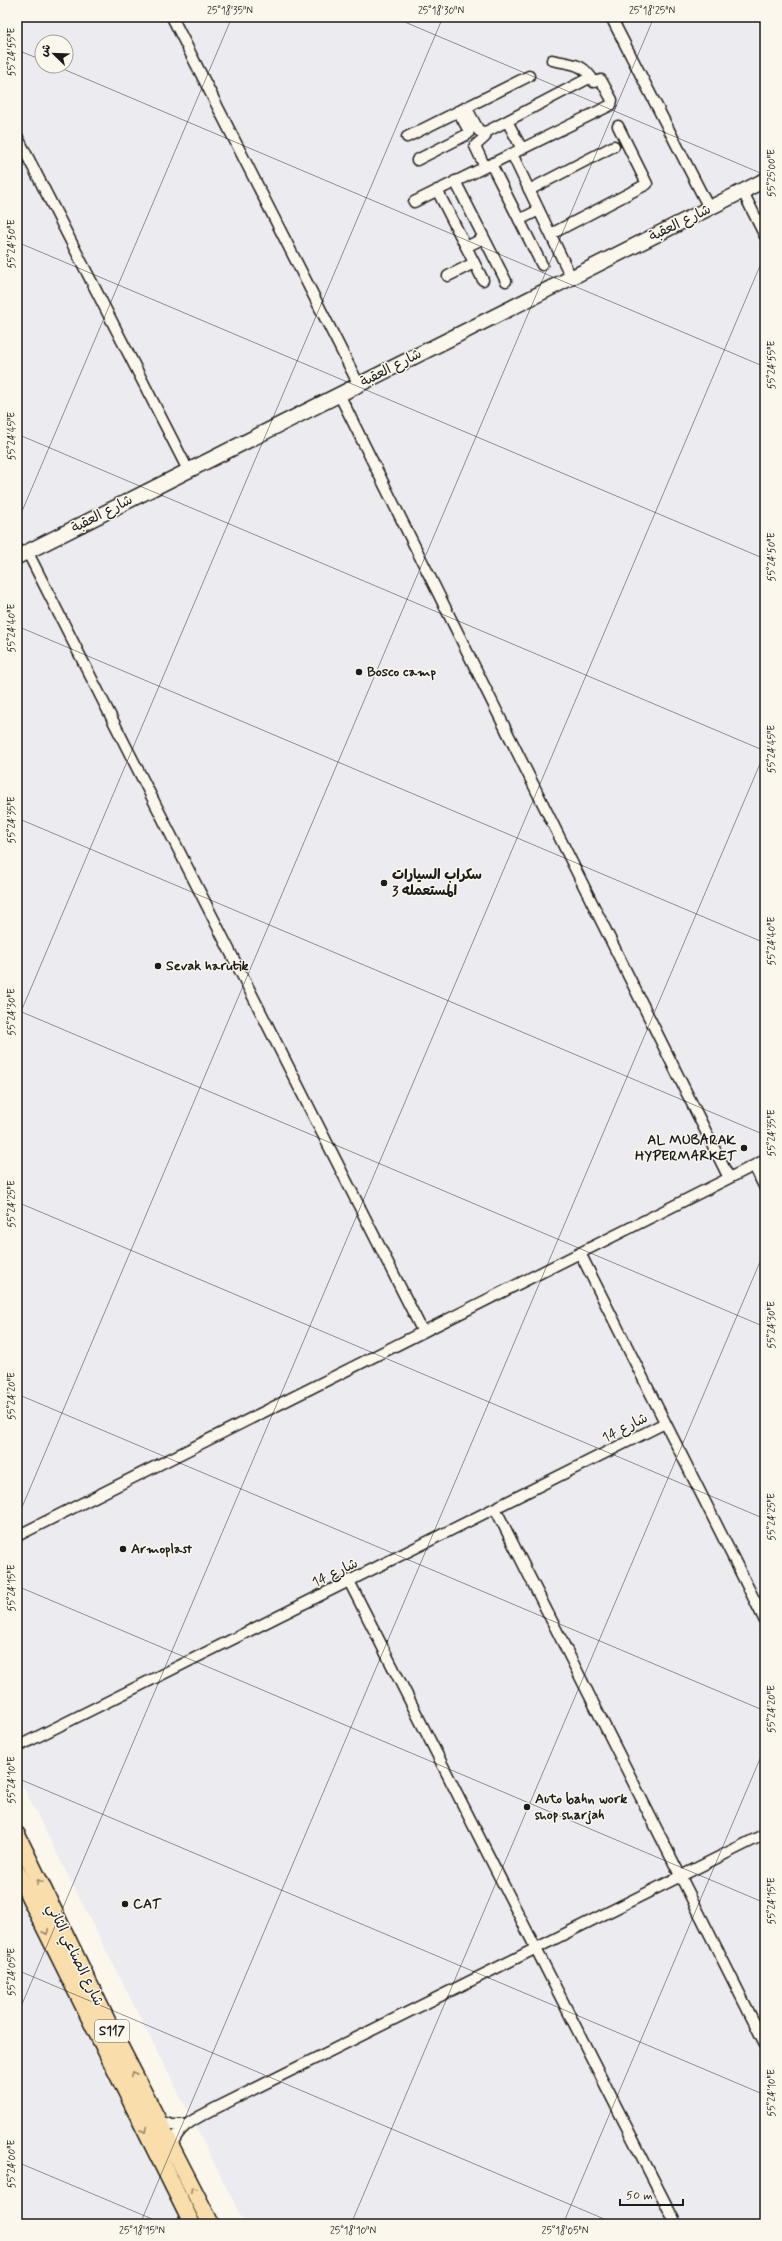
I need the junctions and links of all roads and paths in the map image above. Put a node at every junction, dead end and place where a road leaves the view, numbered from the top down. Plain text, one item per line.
1 (172, 17) edge
2 (611, 17) edge
3 (552, 60) dead end
4 (529, 76) dead end
5 (591, 77) junction
6 (462, 109) junction
7 (507, 121) junction
8 (618, 126) dead end
9 (486, 132) junction
10 (17, 136) edge
11 (407, 137) dead end
12 (614, 146) dead end
13 (522, 149) junction
14 (512, 154) junction
15 (417, 160) dead end
16 (488, 166) junction
17 (765, 180) edge
18 (456, 181) junction
19 (437, 190) junction
20 (529, 190) junction
21 (743, 192) junction
22 (414, 202) dead end
23 (709, 208) junction
24 (539, 210) junction
25 (519, 220) junction
26 (551, 234) junction
27 (765, 236) edge
28 (484, 238) junction
29 (466, 247) junction
30 (474, 263) junction
31 (542, 265) dead end
32 (448, 276) dead end
33 (571, 277) junction
34 (483, 280) dead end
35 (506, 282) dead end
36 (358, 385) junction
37 (339, 394) junction
38 (188, 470) junction
39 (22, 554) edge
40 (765, 1160) edge
41 (754, 1166) junction
42 (729, 1178) junction
43 (765, 1188) edge
44 (580, 1253) junction
45 (423, 1332) junction
46 (666, 1423) junction
47 (495, 1508) junction
48 (17, 1536) edge
49 (349, 1581) junction
50 (765, 1621) edge
51 (17, 1746) edge
52 (765, 1834) edge
53 (17, 1835) edge
54 (17, 1872) edge
55 (680, 1876) junction
56 (537, 1948) junction
57 (765, 2044) edge
58 (158, 2121) junction
59 (184, 2125) junction
60 (171, 2148) junction
61 (192, 2224) edge
62 (211, 2224) edge
63 (676, 2224) edge

1 - 36 street
2 - 23 street
3 - 5 street
4 - 6 street
5 - 7 street
5 - 13 street
6 - 9 street
6 - 11 street
6 - 15 street
7 - 9 street
7 - 13 street
8 - 26 street
9 - 16 street
10 - 38 street
12 - 20 street
13 - 14 street
14 - 16 street
14 - 20 street
16 - 18 street
16 - 25 street
17 - 21 street, شارع العقبة
18 - 19 street
18 - 28 street
19 - 22 street
19 - 29 street
20 - 24 street
21 - 23 street, شارع العقبة
21 - 27 street
23 - 33 street, شارع العقبة
24 - 25 street
24 - 26 street
25 - 31 street
26 - 33 street
28 - 29 street
28 - 35 street
29 - 30 street
30 - 32 street
30 - 34 street
33 - 36 street, شارع العقبة
36 - 37 street, شارع العقبة
37 - 38 street, شارع العقبة
37 - 42 street
38 - 39 street, شارع العقبة
39 - 45 street
40 - 41 street
41 - 42 street
41 - 43 street
42 - 44 street
44 - 45 street
44 - 46 street
45 - 48 street
46 - 47 street, شارع 14
46 - 50 street
47 - 49 street, شارع 14
47 - 55 street
49 - 51 street, شارع 14
49 - 56 street
52 - 55 street
58 -> 53 main road, شارع الصناعي الثاني / S117
54 -> 61 main road, شارع الصناعي الثاني / S117
55 - 56 street
55 - 57 street
56 - 59 street
56 - 63 street
58 - 59 street
58 - 60 main road, شارع الصناعي الثاني / S117
59 - 60 street
62 -> 60 main road, شارع الصناعي الثاني / S117

